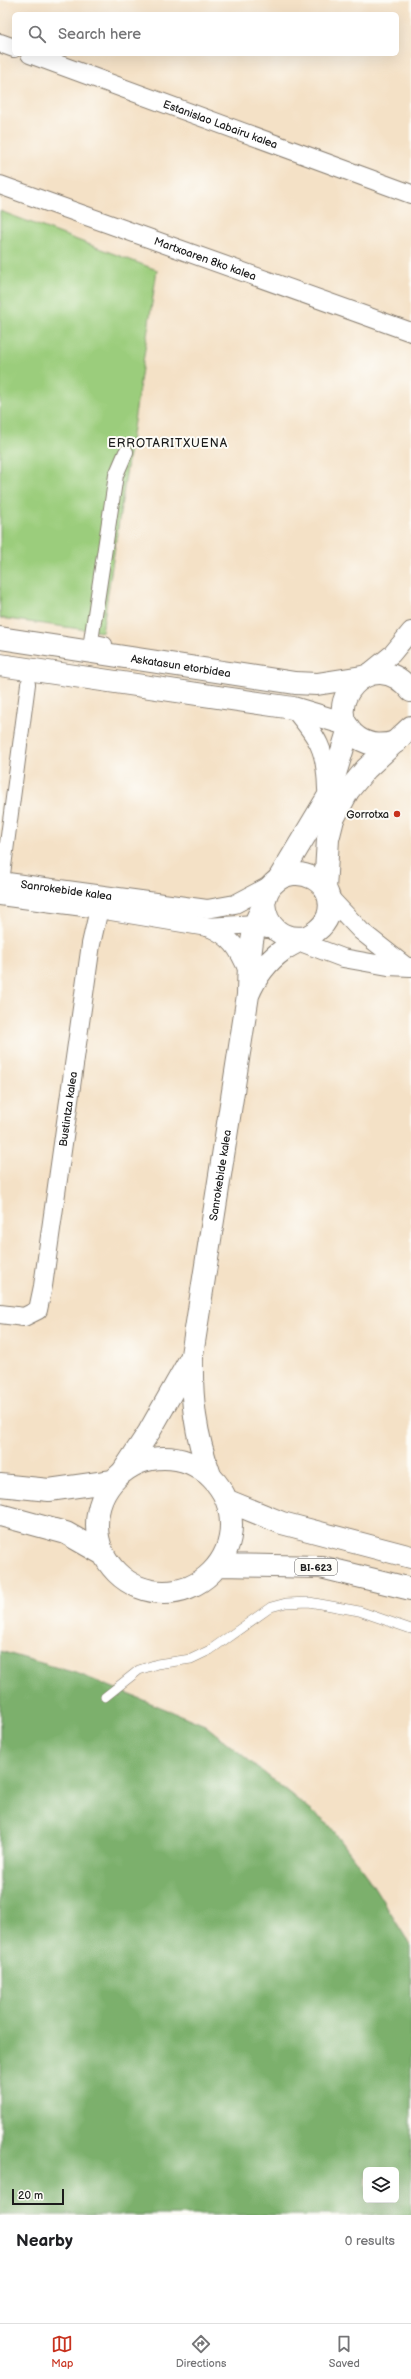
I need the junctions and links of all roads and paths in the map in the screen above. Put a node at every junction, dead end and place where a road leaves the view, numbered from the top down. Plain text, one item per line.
1 (0, 43) edge
2 (12, 47) edge
3 (35, 56) edge
4 (0, 185) edge
5 (411, 194) edge
6 (411, 332) edge
7 (126, 452) dead end
8 (411, 631) edge
9 (0, 638) edge
10 (105, 644) dead end
11 (0, 665) edge
12 (364, 676) junction
13 (28, 684) dead end
14 (411, 690) edge
15 (293, 708) junction
16 (347, 726) junction
17 (407, 731) edge
18 (328, 797) junction
19 (2, 878) edge
20 (272, 888) junction
21 (327, 893) junction
22 (0, 896) edge
23 (99, 909) junction
24 (255, 924) junction
25 (207, 927) junction
26 (292, 937) junction
27 (408, 966) edge
28 (248, 971) junction
29 (248, 995) junction
30 (0, 1314) edge
31 (192, 1355) junction
32 (210, 1475) junction
33 (118, 1476) junction
34 (0, 1485) edge
35 (228, 1501) junction
36 (0, 1515) edge
37 (103, 1554) junction
38 (411, 1557) edge
39 (219, 1565) junction
40 (411, 1589) edge
41 (411, 1629) edge
42 (105, 1697) dead end

1 - 2 street
3 - 5 street, Estanislao Labairu kalea
4 - 6 street, Martxoaren 8ko kalea
7 - 10 street
8 - 12 street
9 - 12 main road, Askatasun etorbidea
11 - 15 main road
12 - 14 main road, Askatasun etorbidea
12 - 16 main road
13 - 19 street
15 - 16 main road
15 - 18 street
16 - 17 main road
16 - 18 main road
17 - 21 main road
18 - 20 main road
19 - 20 street, Sanrokebide kalea
20 - 21 main road
20 - 24 main road
20 - 26 main road
21 - 26 main road
21 - 27 street
22 - 23 street, Sanrokebide kalea
23 - 25 street, Sanrokebide kalea
23 - 30 street, Bustintza kalea
24 - 25 street, Sanrokebide kalea
24 - 26 street
24 - 28 main road
25 - 28 street
26 - 27 street
26 - 29 main road
28 - 29 main road
29 - 31 main road, Sanrokebide kalea
31 - 32 main road
31 - 33 main road
32 - 33 main road
32 - 35 main road
33 - 34 main road
33 - 37 main road
35 - 38 main road
35 - 39 main road
36 - 37 main road
37 - 39 main road
39 - 40 main road, BI-623
41 - 42 lane

